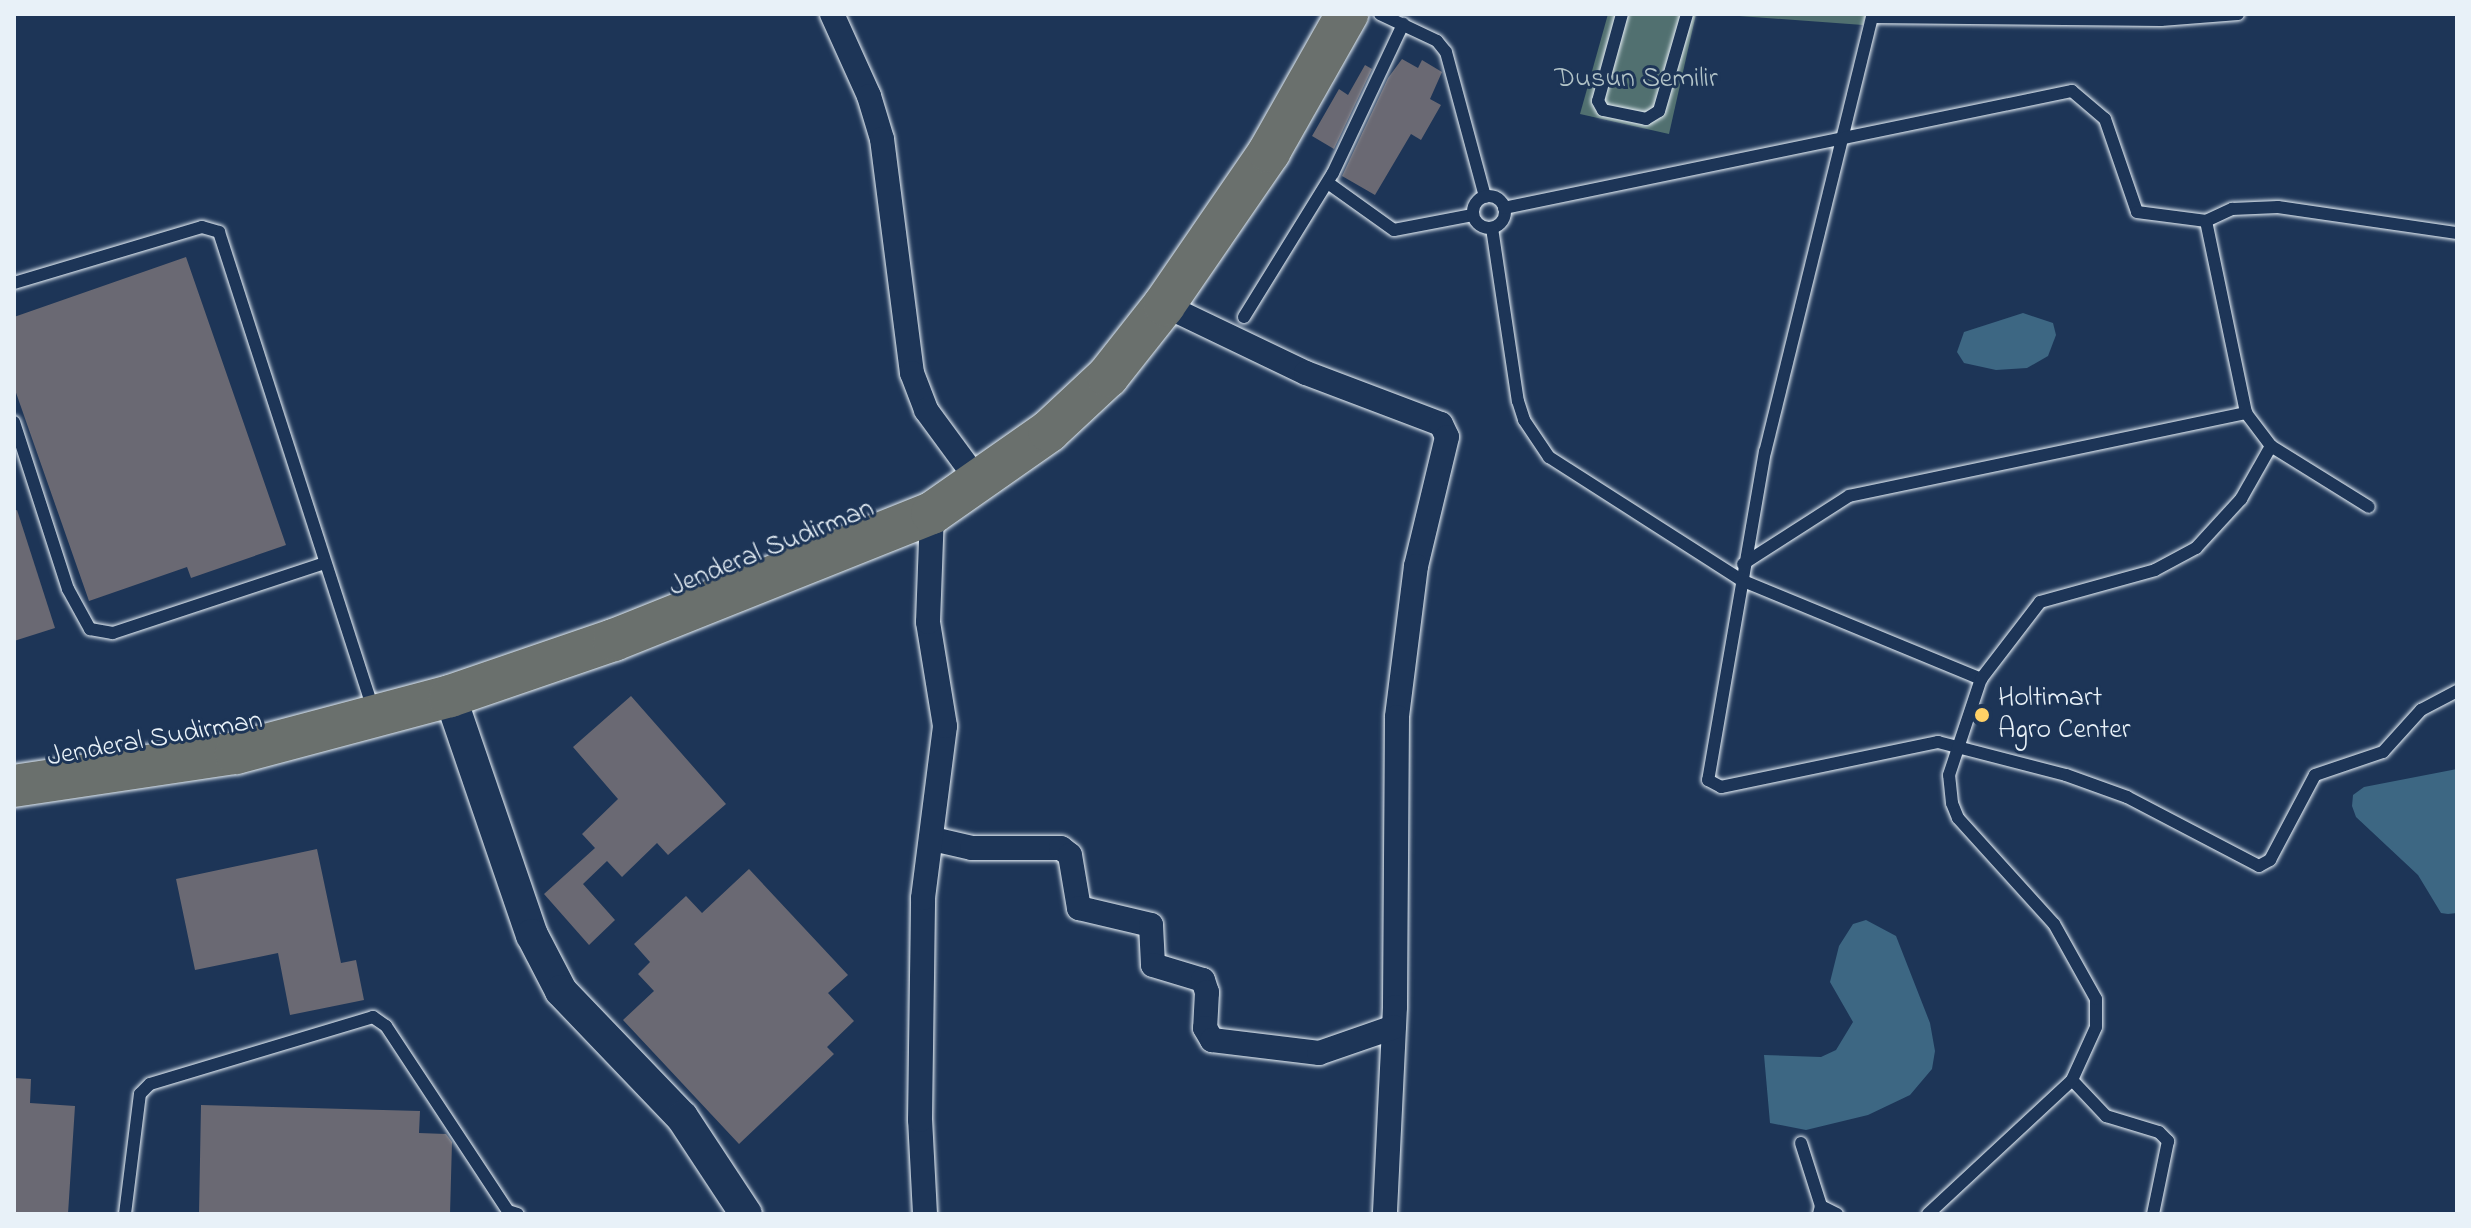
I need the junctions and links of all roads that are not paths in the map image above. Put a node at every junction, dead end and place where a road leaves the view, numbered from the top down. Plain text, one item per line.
1 (832, 14) edge
2 (1322, 14) edge
3 (1347, 14) edge
4 (1380, 14) edge
5 (1622, 14) edge
6 (1687, 14) edge
7 (2238, 14) edge
8 (1403, 24) junction
9 (1844, 138) junction
10 (1328, 183) junction
11 (1485, 197) junction
12 (1504, 208) junction
13 (1473, 215) junction
14 (2206, 221) junction
15 (1492, 228) junction
16 (2457, 233) edge
17 (14, 283) edge
18 (1164, 305) junction
19 (1244, 317) dead end
20 (2246, 413) junction
21 (14, 422) edge
22 (2271, 446) junction
23 (965, 463) junction
24 (2369, 507) dead end
25 (932, 513) junction
26 (325, 563) junction
27 (1743, 564) junction
28 (1741, 580) junction
29 (1981, 679) junction
30 (2457, 691) edge
31 (369, 696) junction
32 (450, 696) junction
33 (1957, 746) junction
34 (14, 762) edge
35 (14, 786) edge
36 (933, 839) junction
37 (1394, 1027) junction
38 (2072, 1080) junction
39 (1801, 1143) dead end
40 (1820, 1210) edge
41 (125, 1214) edge
42 (518, 1214) edge
43 (746, 1214) edge
44 (925, 1214) edge
45 (1385, 1214) edge
46 (1837, 1214) edge
47 (1928, 1214) edge
48 (2153, 1214) edge

1 - 23 street
2 - 23 highway, Jenderal Sudirman
3 - 18 highway
4 - 8 lane
5 - 6 lane
7 - 9 lane
8 - 10 lane
8 - 11 lane
9 - 12 lane
9 - 14 lane
9 - 27 lane
10 - 13 lane
10 - 19 lane
11 - 12 lane
11 - 13 lane
12 - 15 lane
13 - 15 lane
14 - 16 lane
14 - 20 lane
15 - 28 lane
17 - 26 lane
18 - 25 highway
18 - 37 street
20 - 22 lane
20 - 27 lane
21 - 26 lane
22 - 24 lane
22 - 29 lane
23 - 31 highway, Jenderal Sudirman
25 - 32 highway
25 - 36 street
26 - 31 lane
27 - 28 lane
28 - 29 lane
28 - 33 lane
29 - 33 lane
30 - 33 lane
31 - 34 highway, Jenderal Sudirman
32 - 35 highway
32 - 43 street
33 - 38 lane
36 - 37 street
36 - 44 street
37 - 45 street
38 - 47 lane
38 - 48 lane
39 - 40 lane
40 - 46 lane
41 - 42 lane

